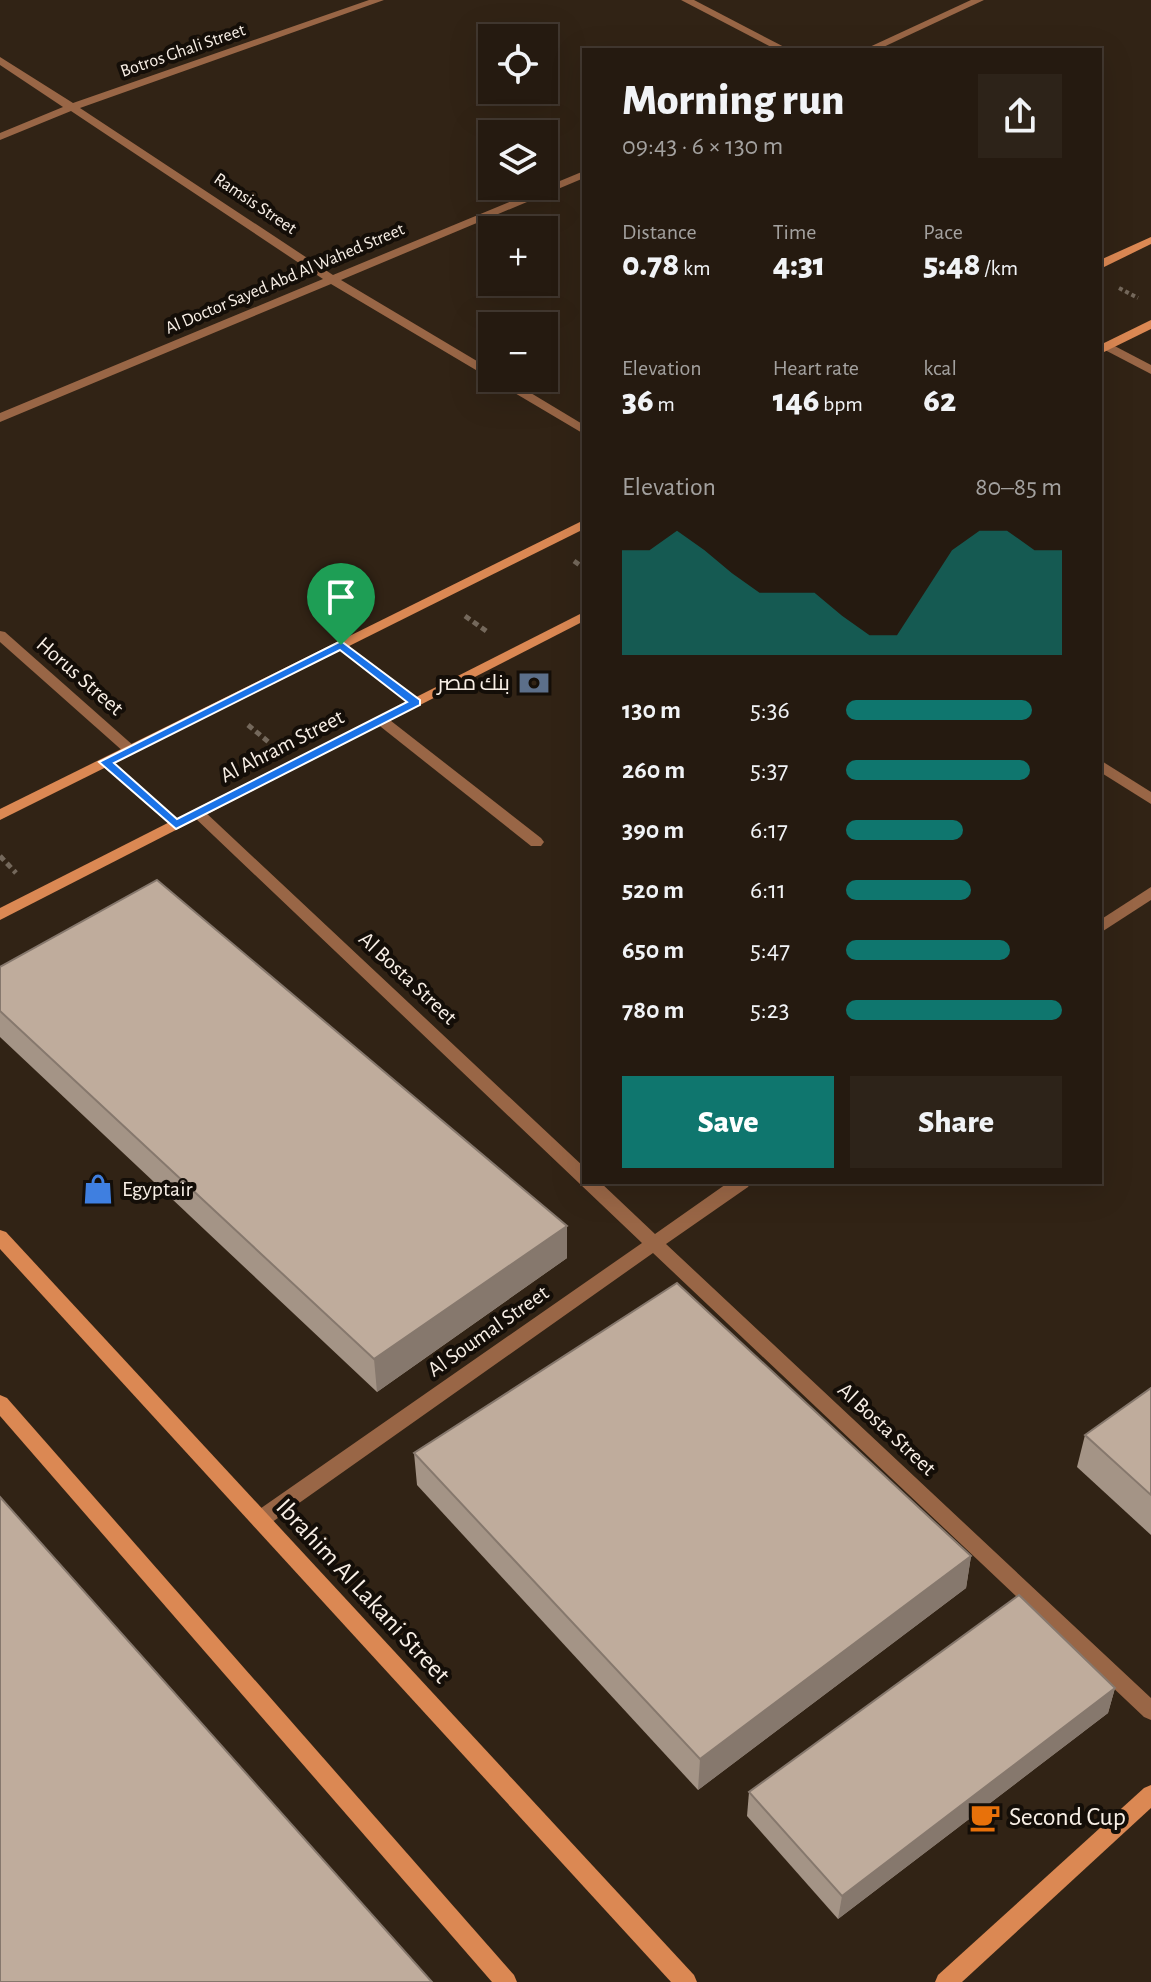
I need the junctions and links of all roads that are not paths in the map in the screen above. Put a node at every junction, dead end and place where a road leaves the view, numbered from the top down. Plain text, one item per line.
1 (379, 0) edge
2 (686, 0) edge
3 (979, 0) edge
4 (781, 48) edge
5 (872, 48) edge
6 (0, 60) edge
7 (72, 107) junction
8 (0, 137) edge
9 (582, 175) edge
10 (1151, 240) edge
11 (1102, 264) edge
12 (331, 279) junction
13 (1151, 324) edge
14 (1103, 348) edge
15 (478, 367) edge
16 (1151, 370) edge
17 (519, 392) edge
18 (0, 418) edge
19 (582, 429) edge
20 (582, 525) edge
21 (582, 617) edge
22 (0, 635) edge
23 (381, 720) junction
24 (130, 750) junction
25 (1102, 766) edge
26 (1151, 799) edge
27 (198, 813) junction
28 (0, 815) edge
29 (536, 842) dead end
30 (1151, 892) edge
31 (0, 915) edge
32 (1102, 927) edge
33 (582, 1175) edge
34 (591, 1184) edge
35 (739, 1184) edge
36 (0, 1237) edge
37 (655, 1244) junction
38 (0, 1403) edge
39 (261, 1519) junction
40 (1151, 1711) edge
41 (1151, 1795) edge
42 (506, 1982) edge
43 (686, 1982) edge
44 (946, 1982) edge

1 - 7 street, Botros Ghali Street
2 - 4 street
3 - 5 street
6 - 7 street, Ramsis Street
7 - 8 street, Botros Ghali Street
7 - 12 street, Ramsis Street
9 - 12 street, Al Doctor Sayed Abd Al Wahed Street
10 - 11 main road
12 - 15 street, Ramsis Street
12 - 18 street, Al Doctor Sayed Abd Al Wahed Street
13 - 14 main road
14 - 16 street
17 - 19 street, Ramsis Street
20 - 24 main road
21 - 23 main road, Al Ahram Street
22 - 24 street, Horus Street
23 - 27 main road, Al Ahram Street
23 - 29 street
24 - 28 main road
25 - 26 street
27 - 31 main road, Al Ahram Street
27 - 33 street, Al Bosta Street
30 - 32 street
34 - 37 street, Al Bosta Street
35 - 37 street, Al Soumal Street
36 - 39 main road, Ibrahim Al Lakani Street
37 - 39 street, Al Soumal Street
37 - 40 street, Al Bosta Street
38 - 42 main road
39 - 43 main road, Ibrahim Al Lakani Street
41 - 44 main road

